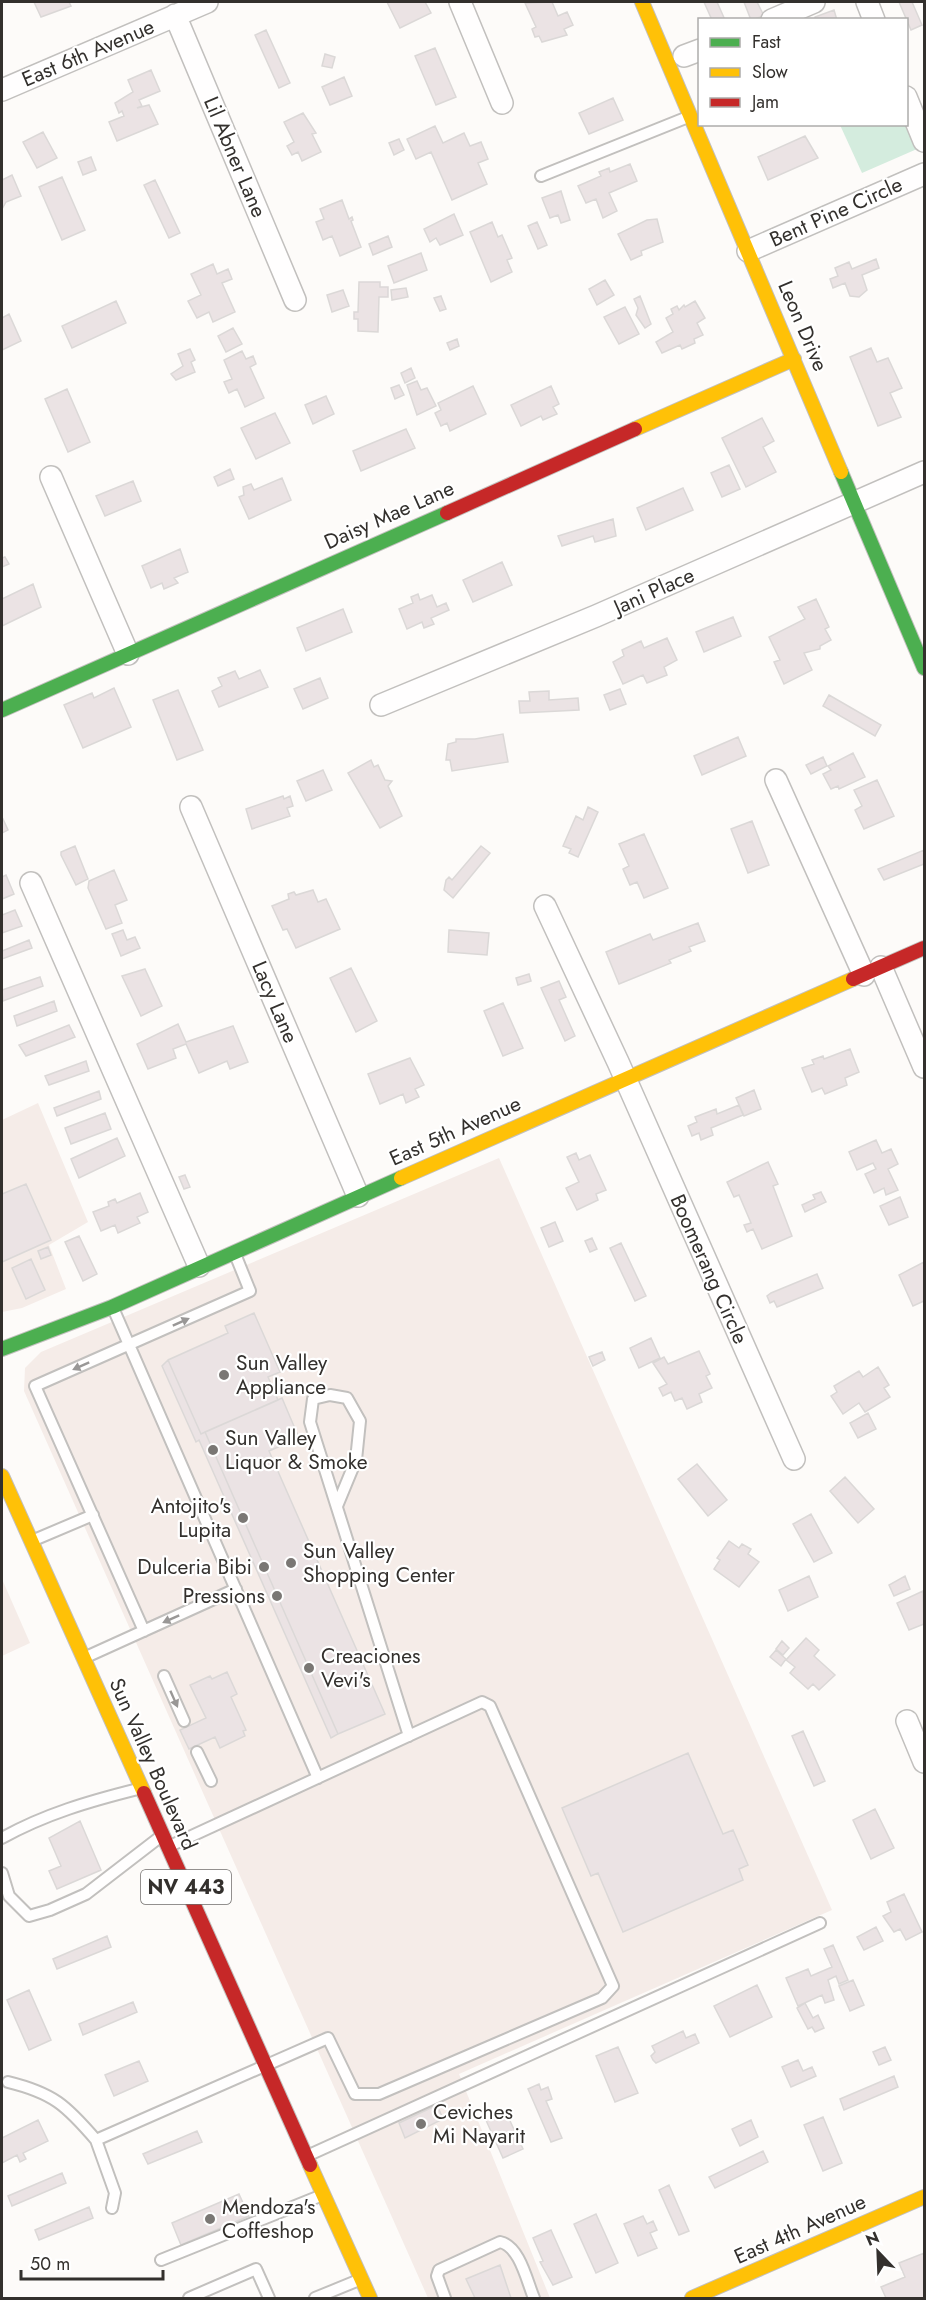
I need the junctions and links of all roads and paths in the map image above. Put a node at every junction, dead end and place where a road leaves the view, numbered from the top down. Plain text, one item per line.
1 (207, 2) edge
2 (460, 2) edge
3 (642, 2) edge
4 (814, 2) edge
5 (867, 2) edge
6 (176, 15) junction
7 (777, 18) edge
8 (873, 18) edge
9 (681, 57) edge
10 (2, 90) edge
11 (908, 102) edge
12 (502, 103) dead end
13 (691, 116) junction
14 (924, 141) edge
15 (924, 174) edge
16 (541, 176) dead end
17 (748, 251) junction
18 (295, 300) dead end
19 (794, 359) junction
20 (924, 472) edge
21 (51, 477) dead end
22 (855, 503) junction
23 (128, 654) junction
24 (924, 668) edge
25 (381, 705) dead end
26 (2, 710) edge
27 (776, 780) dead end
28 (191, 807) dead end
29 (31, 883) dead end
30 (545, 906) dead end
31 (924, 948) edge
32 (872, 971) junction
33 (924, 1067) edge
34 (624, 1080) junction
35 (358, 1196) junction
36 (234, 1251) junction
37 (199, 1266) junction
38 (112, 1307) junction
39 (127, 1345) junction
40 (2, 1349) edge
41 (794, 1459) dead end
42 (2, 1476) edge
43 (337, 1506) junction
44 (93, 1515) junction
45 (31, 1542) junction
46 (236, 1589) junction
47 (144, 1631) junction
48 (83, 1659) junction
49 (164, 1676) dead end
50 (184, 1721) dead end
51 (907, 1721) dead end
52 (409, 1736) junction
53 (197, 1752) dead end
54 (924, 1762) edge
55 (318, 1778) junction
56 (210, 1781) dead end
57 (141, 1788) junction
58 (2, 1838) edge
59 (165, 1841) junction
60 (2, 1874) edge
61 (820, 1923) dead end
62 (266, 2067) junction
63 (8, 2082) dead end
64 (96, 2140) junction
65 (306, 2156) junction
66 (323, 2194) junction
67 (924, 2197) edge
68 (112, 2208) dead end
69 (161, 2260) dead end
70 (362, 2279) junction
71 (189, 2298) edge
72 (268, 2298) edge
73 (315, 2298) edge
74 (370, 2298) edge
75 (445, 2298) edge
76 (534, 2298) edge
77 (692, 2298) edge

1 - 6 street, East 6th Avenue
2 - 12 street
3 - 9 street, Leon Drive
4 - 7 street
5 - 8 street
6 - 10 street, East 6th Avenue
6 - 18 street, Lil Abner Lane
9 - 13 street, Leon Drive
11 - 14 street
13 - 16 lane
13 - 17 street, Leon Drive
15 - 17 street, Bent Pine Circle
17 - 19 street, Leon Drive
19 - 22 street, Leon Drive
19 - 23 street, Daisy Mae Lane
20 - 22 street, Jani Place
21 - 23 street
22 - 24 street, Leon Drive
22 - 25 street, Jani Place
23 - 26 street, Daisy Mae Lane
27 - 32 street
28 - 35 street, Lacy Lane
29 - 37 street
30 - 34 street, Boomerang Circle
31 - 32 street, East 5th Avenue
32 - 33 street
32 - 34 street, East 5th Avenue
34 - 35 street, East 5th Avenue
34 - 41 street, Boomerang Circle
35 - 36 street, East 5th Avenue
36 - 37 street, East 5th Avenue
39 -> 36 lane
37 - 38 street, East 5th Avenue
38 - 39 lane
38 - 40 street, East 5th Avenue
39 -> 44 lane
39 - 46 lane
42 - 45 street, Sun Valley Boulevard / NV 443
43 - 43 lane
43 - 52 lane
44 - 45 lane
44 - 47 lane
45 - 48 street, Sun Valley Boulevard / NV 443
46 -> 47 lane
46 - 55 lane
47 - 48 lane
48 - 57 street, Sun Valley Boulevard / NV 443
49 -> 50 lane
51 - 54 street
52 - 55 lane
52 - 62 lane
53 - 56 lane
55 - 59 lane
57 - 58 lane
57 - 59 street, Sun Valley Boulevard / NV 443
59 - 60 lane
59 - 62 street, Sun Valley Boulevard / NV 443
61 - 65 lane
62 - 64 lane
62 - 65 street, Sun Valley Boulevard / NV 443
63 - 64 lane
64 - 68 lane
65 - 66 street, Sun Valley Boulevard / NV 443
66 - 69 lane
66 - 70 street, Sun Valley Boulevard / NV 443
67 - 77 street, East 4th Avenue
70 - 73 lane
70 - 74 street, Sun Valley Boulevard / NV 443
71 - 72 lane
75 - 76 lane

